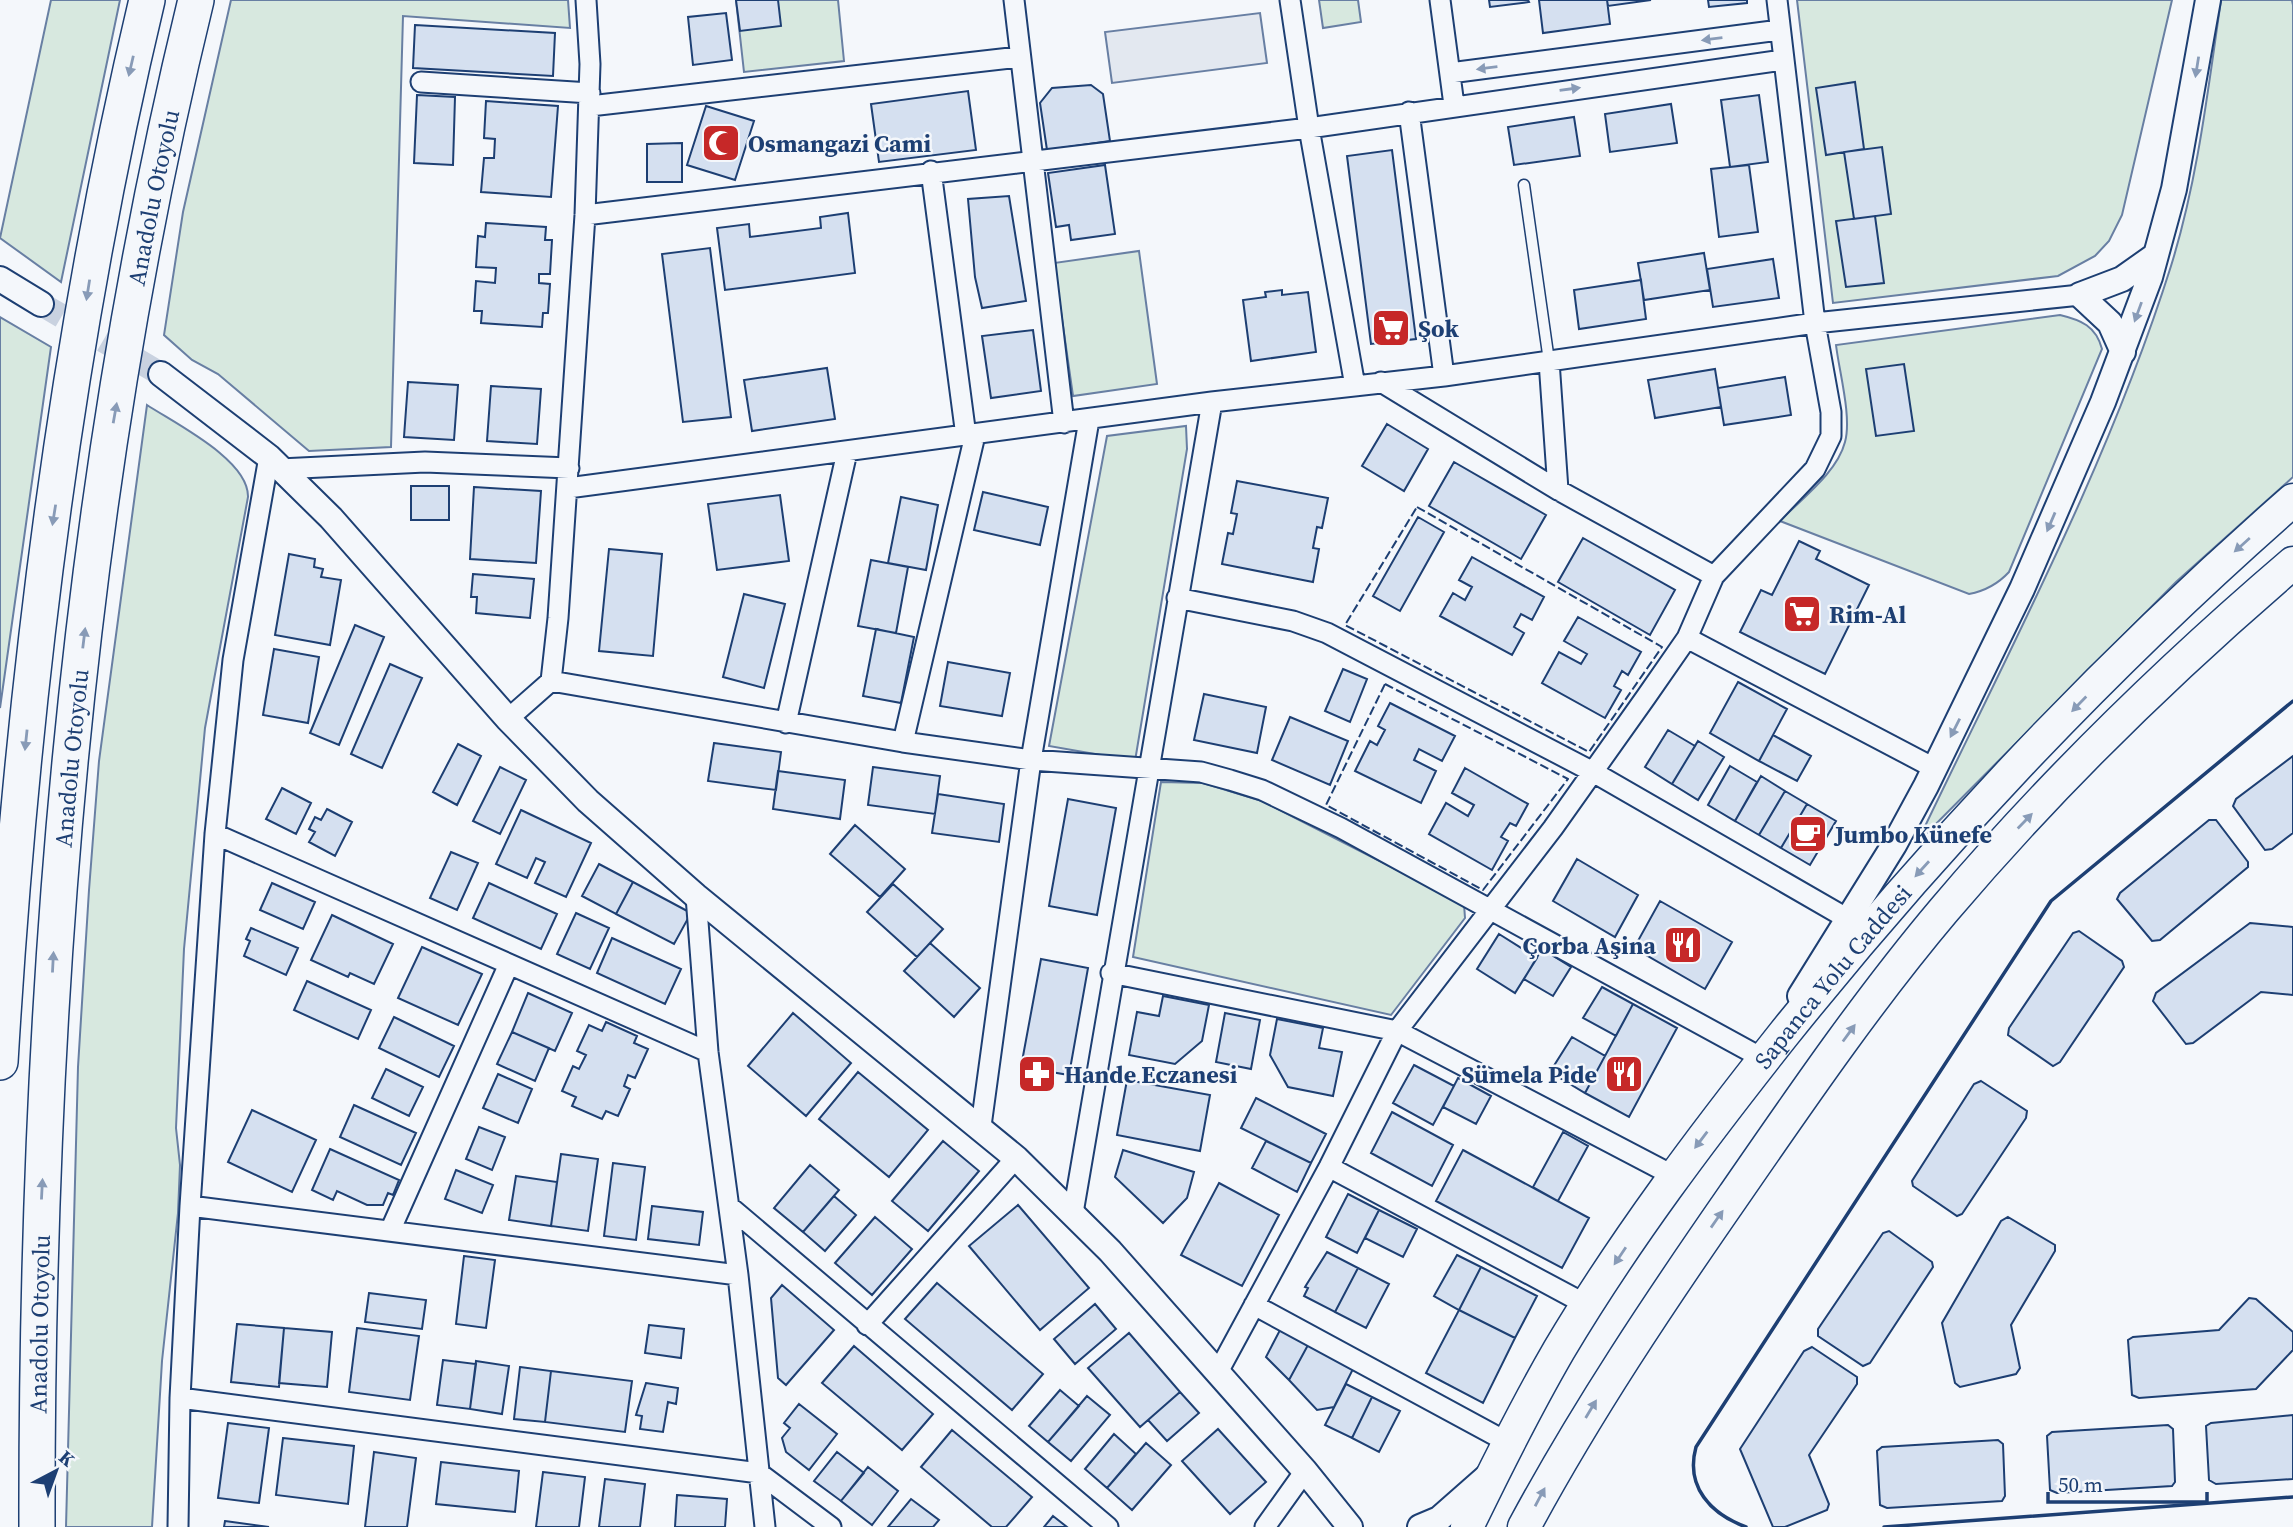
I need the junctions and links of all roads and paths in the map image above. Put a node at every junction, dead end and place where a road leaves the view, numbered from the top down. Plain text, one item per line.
1 (147, 0) edge
2 (195, 0) edge
3 (586, 0) edge
4 (1014, 0) edge
5 (1290, 0) edge
6 (1440, 0) edge
7 (1777, 0) edge
8 (2208, 0) edge
9 (1780, 30) junction
10 (1018, 57) junction
11 (1783, 60) junction
12 (1450, 73) junction
13 (421, 82) dead end
14 (590, 99) junction
15 (1454, 105) junction
16 (1409, 112) junction
17 (1309, 128) junction
18 (1030, 160) junction
19 (931, 171) junction
20 (1524, 185) dead end
21 (585, 215) junction
22 (2156, 255) junction
23 (0, 279) edge
24 (2080, 295) junction
25 (41, 304) tunnel mouth
26 (1815, 323) junction
27 (2123, 352) junction
28 (1549, 361) junction
29 (161, 374) tunnel mouth
30 (1444, 376) junction
31 (1381, 382) junction
32 (1355, 386) junction
33 (1212, 402) junction
34 (1089, 420) junction
35 (1064, 424) junction
36 (971, 436) junction
37 (847, 452) junction
38 (275, 463) junction
39 (569, 478) junction
40 (1558, 490) junction
41 (2293, 500) edge
42 (2293, 563) edge
43 (1714, 576) junction
44 (1177, 598) junction
45 (1687, 638) junction
46 (551, 681) junction
47 (508, 719) junction
48 (786, 723) junction
49 (903, 742) junction
50 (1031, 760) junction
51 (1934, 768) junction
52 (1149, 770) junction
53 (1594, 772) junction
54 (215, 834) junction
55 (696, 896) junction
56 (1490, 910) junction
57 (1848, 919) junction
58 (509, 964) junction
59 (1111, 973) junction
60 (1397, 1031) junction
61 (708, 1052) junction
62 (1762, 1058) junction
63 (0, 1062) edge
64 (1727, 1105) junction
65 (981, 1126) junction
66 (1016, 1157) junction
67 (1329, 1167) junction
68 (1666, 1187) junction
69 (190, 1206) junction
70 (730, 1207) junction
71 (1073, 1213) junction
72 (390, 1231) junction
73 (738, 1275) junction
74 (1254, 1305) junction
75 (1587, 1305) junction
76 (867, 1325) junction
77 (1218, 1372) junction
78 (180, 1398) junction
79 (1502, 1456) junction
80 (1305, 1471) junction
81 (759, 1473) junction
82 (1344, 1519) edge
83 (37, 1527) edge
84 (178, 1527) edge
85 (765, 1527) edge
86 (831, 1527) edge
87 (1108, 1527) edge
88 (1265, 1527) edge
89 (1370, 1527) edge
90 (1420, 1527) edge
91 (1467, 1527) edge
92 (1524, 1527) edge

1 -> 63 highway, Anadolu Otoyolu
83 -> 2 highway, Anadolu Otoyolu
3 - 14 street
4 - 10 street
5 - 17 street
6 - 12 street
7 - 9 street
8 -> 22 street
9 - 11 street
9 -> 12 street
10 - 14 street
10 - 18 street
15 -> 11 street
11 - 26 street
12 - 15 street
13 - 14 street
14 - 21 street
15 - 16 street
16 - 17 street
16 - 30 street
17 - 18 street
17 - 32 street
18 - 19 street
18 - 35 street
19 - 21 street
19 - 36 street
20 - 28 lane
21 - 39 street
22 - 24 street
22 -> 27 street
23 - 25 street
24 - 26 street
24 - 27 street
26 - 28 street
26 - 43 street
27 -> 51 street
28 - 30 street
28 - 40 street
29 - 38 street
30 - 31 street
31 - 32 street
31 - 40 street
32 - 33 street
33 - 34 street
33 - 44 street
34 - 35 street
34 - 50 street
35 - 36 street
36 - 37 street
36 - 49 street
37 - 39 street
37 - 48 street
38 - 39 street
38 - 47 street
38 - 54 street
39 - 46 street
40 - 43 street
41 -> 64 highway, Sapanca Yolu Caddesi
92 -> 42 highway, Sapanca Yolu Caddesi
43 - 45 street
44 - 52 street
44 - 53 street
45 - 51 street
45 - 53 street
46 - 47 street
46 - 48 street
47 - 55 street
48 - 49 street
49 - 50 street
50 - 52 street
50 - 65 street
51 - 57 street
52 - 56 street
52 - 59 street
53 - 56 street
53 - 57 street
54 - 58 street
54 - 69 street
55 - 61 street
55 - 65 street
56 - 60 street
56 - 62 street
57 - 62 street
58 - 61 street
58 - 72 street
59 - 60 street
59 - 71 street
60 - 67 street
60 - 68 street
61 - 70 street
62 - 64 street
64 -> 68 highway, Sapanca Yolu Caddesi
65 - 66 street
66 - 71 street
66 - 76 street
67 - 74 street
67 - 75 street
68 -> 75 highway, Sapanca Yolu Caddesi
69 - 72 street
69 - 78 street
70 - 73 street
70 - 76 street
71 - 77 street
72 - 73 street
73 - 81 street
74 - 77 street
74 - 79 street
75 - 79 highway, Sapanca Yolu Caddesi
76 - 87 street
77 - 80 street
78 - 81 street
78 - 84 street
79 - 90 street
79 - 91 highway, Sapanca Yolu Caddesi
80 - 82 street
80 - 88 street
81 - 85 street
81 - 86 street
82 - 89 street

